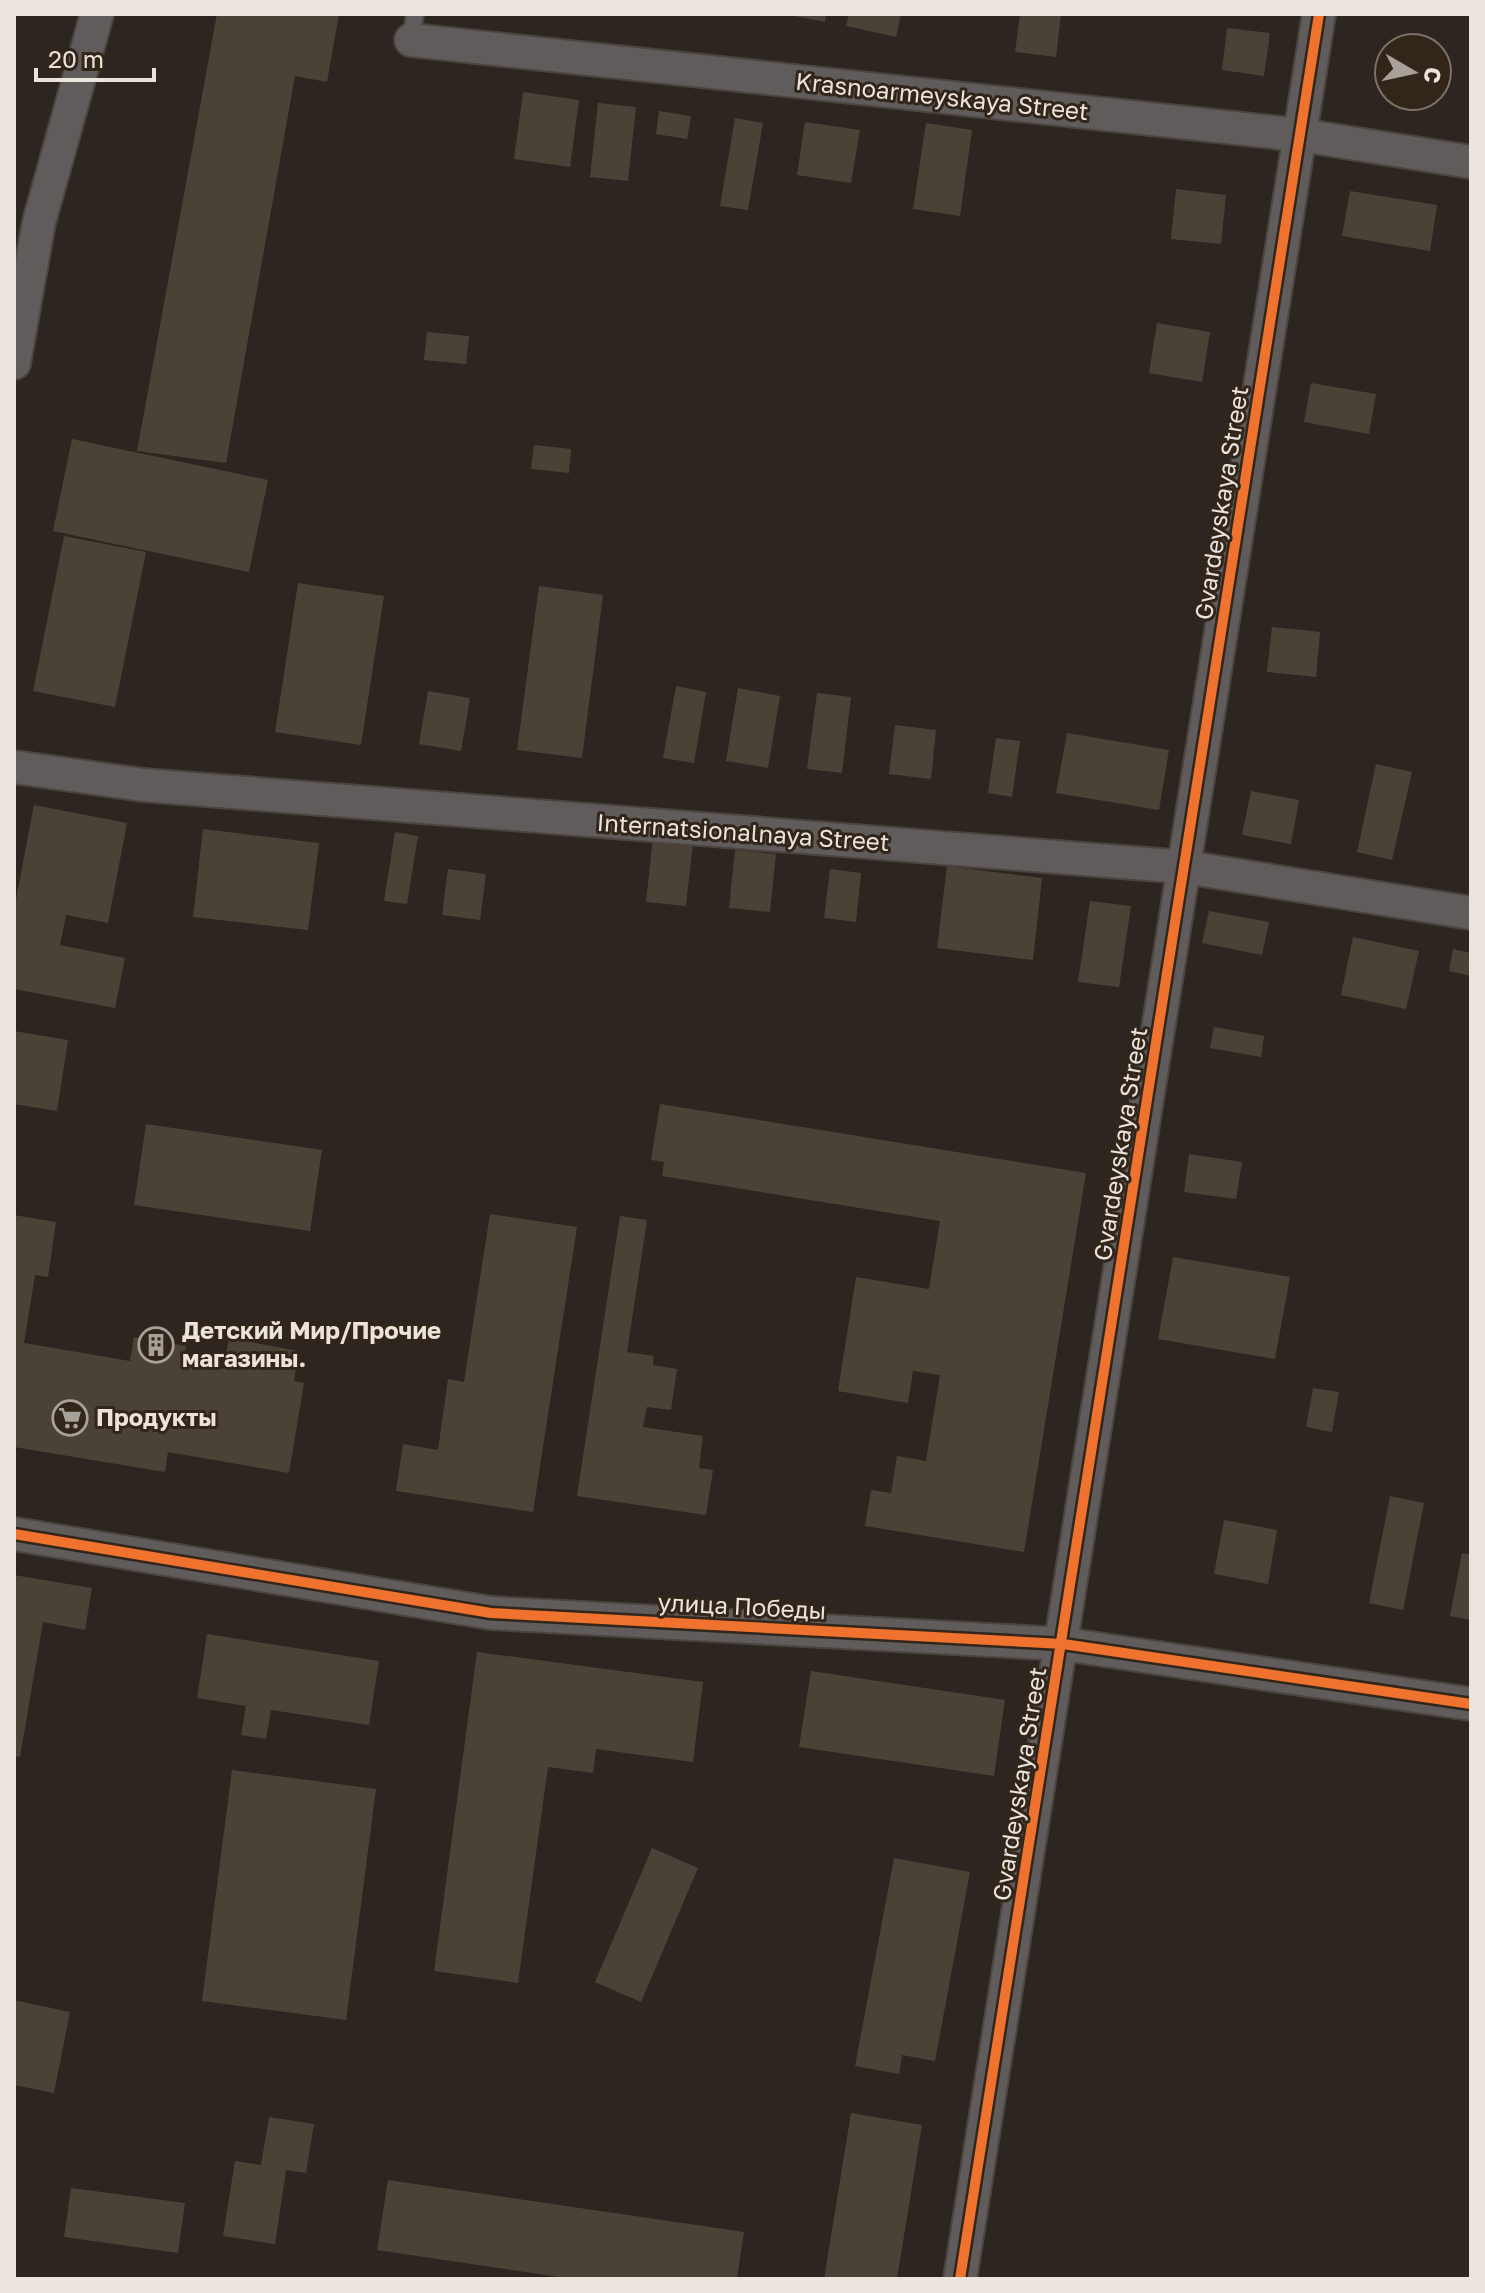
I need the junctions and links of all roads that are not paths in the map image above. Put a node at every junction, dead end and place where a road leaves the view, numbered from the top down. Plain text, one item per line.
1 (97, 14) edge
2 (1319, 14) edge
3 (413, 27) edge
4 (1300, 135) junction
5 (1471, 162) edge
6 (14, 363) edge
7 (14, 767) edge
8 (1185, 867) junction
9 (1471, 913) edge
10 (14, 1534) edge
11 (1063, 1644) junction
12 (1471, 1704) edge
13 (960, 2279) edge

1 - 6 street
2 - 4 street, Gvardeyskaya Street
3 - 4 street, Krasnoarmeyskaya Street
4 - 5 street, Krasnoarmeyskaya Street
4 - 8 street, Gvardeyskaya Street
7 - 8 street, Internatsionalnaya Street
8 - 9 street, Internatsionalnaya Street
8 - 11 street, Gvardeyskaya Street
10 - 11 street, улица Победы
11 - 12 street, улица Победы
11 - 13 street, Gvardeyskaya Street

